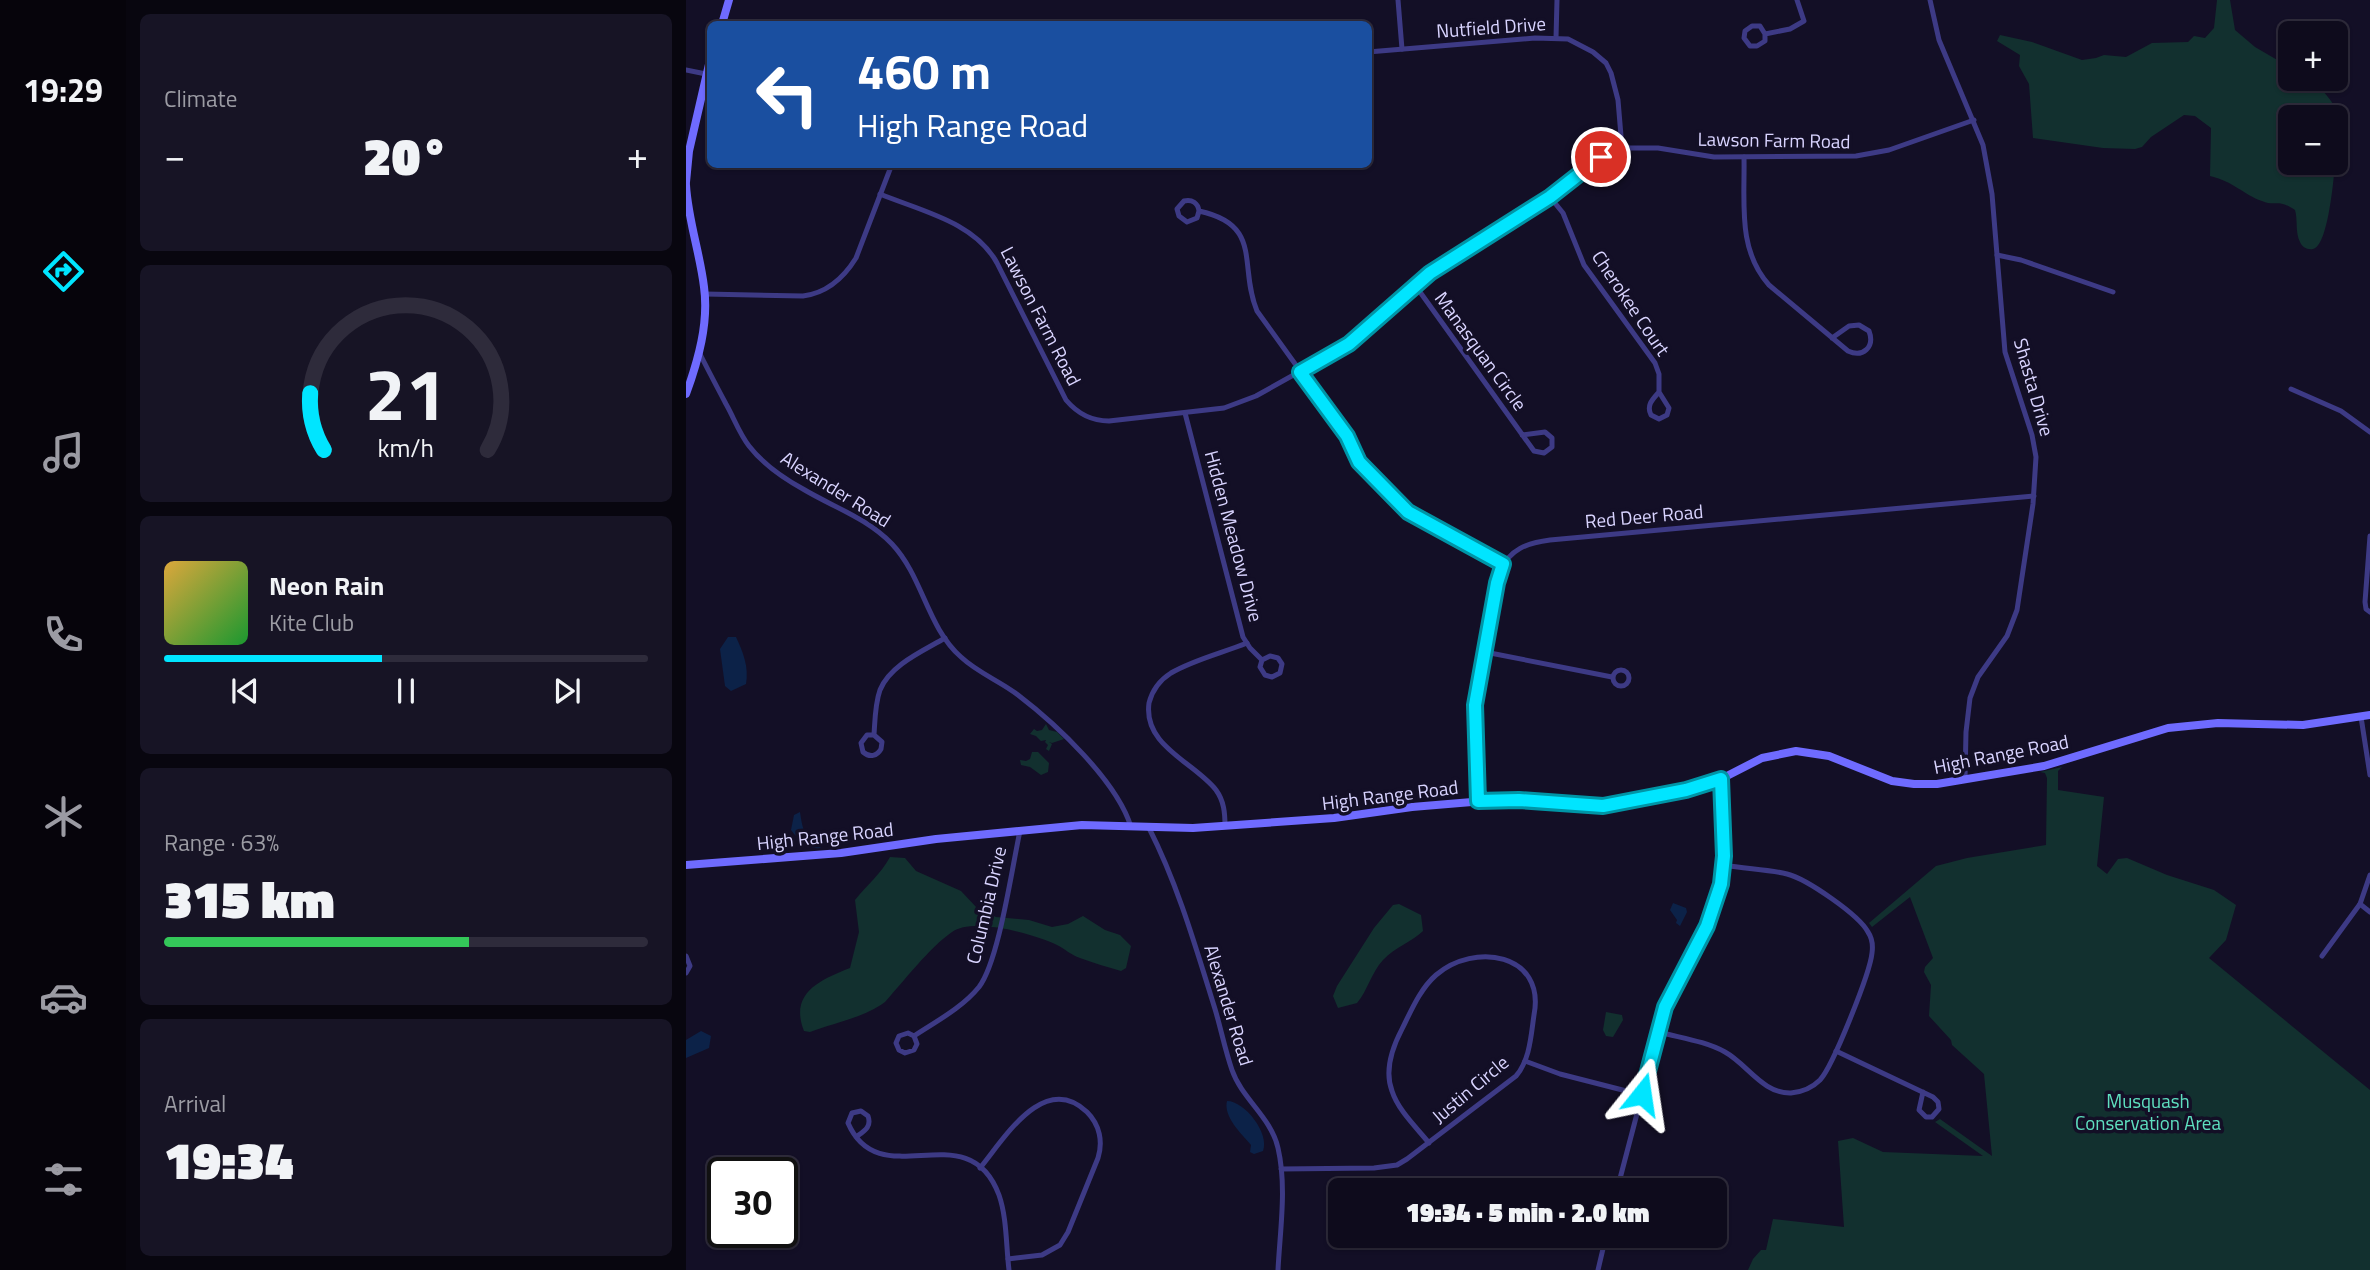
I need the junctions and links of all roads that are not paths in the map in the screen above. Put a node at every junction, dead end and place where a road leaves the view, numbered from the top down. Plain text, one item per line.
1 (729, 0) edge
2 (1398, 0) edge
3 (1557, 0) edge
4 (1797, 0) edge
5 (1930, 0) edge
6 (723, 21) edge
7 (1765, 34) junction
8 (1556, 37) junction
9 (1402, 49) junction
10 (1372, 52) edge
11 (686, 70) edge
12 (707, 70) edge
13 (706, 74) junction
14 (1974, 120) junction
15 (1622, 148) junction
16 (1744, 158) junction
17 (890, 168) edge
18 (686, 184) edge
19 (880, 194) junction
20 (1550, 197) junction
21 (1199, 211) junction
22 (1997, 255) junction
23 (1415, 285) junction
24 (2113, 292) dead end
25 (705, 294) junction
26 (1832, 338) junction
27 (699, 352) junction
28 (1300, 372) junction
29 (2291, 389) dead end
30 (1660, 392) junction
31 (686, 394) edge
32 (1185, 413) junction
33 (2370, 432) edge
34 (1522, 435) junction
35 (2034, 496) junction
36 (2370, 536) edge
37 (1503, 564) junction
38 (2367, 592) edge
39 (2370, 612) edge
40 (945, 638) junction
41 (1247, 643) junction
42 (1485, 652) junction
43 (1262, 660) junction
44 (1612, 677) dead end
45 (2365, 716) edge
46 (874, 735) junction
47 (2370, 775) edge
48 (1721, 779) junction
49 (1965, 779) junction
50 (1478, 801) junction
51 (1225, 826) junction
52 (1131, 827) junction
53 (1149, 828) junction
54 (1020, 831) junction
55 (686, 864) edge
56 (1724, 864) junction
57 (2370, 875) edge
58 (2360, 904) junction
59 (2370, 912) edge
60 (686, 956) edge
61 (2322, 956) dead end
62 (686, 973) edge
63 (1659, 1032) junction
64 (914, 1036) dead end
65 (1836, 1051) junction
66 (1525, 1062) junction
67 (1923, 1092) junction
68 (1642, 1094) junction
69 (856, 1137) junction
70 (1429, 1143) junction
71 (980, 1168) junction
72 (1281, 1169) junction
73 (1620, 1178) edge
74 (1603, 1248) edge
75 (1007, 1259) junction
76 (1009, 1270) edge
77 (1278, 1270) edge
78 (1598, 1270) edge

1 - 6 street
2 - 9 street
3 - 8 street
4 - 7 street
5 - 14 street, Shasta Drive
7 - 7 street
8 - 9 street, Nutfield Drive
8 - 15 street, Nutfield Drive
9 - 10 street, Nutfield Drive
11 - 13 street
12 - 13 street
13 - 18 street
14 - 16 street, Lawson Farm Road
14 - 22 street, Shasta Drive
15 - 16 street, Lawson Farm Road
15 - 20 street, Lawson Farm Road
16 - 26 street
17 - 19 street
18 - 25 street
19 - 25 street
19 - 32 street, Lawson Farm Road
20 - 23 street, Lawson Farm Road
20 - 30 street, Cherokee Court
21 - 21 street
21 - 28 street
22 - 24 street
22 - 35 street, Shasta Drive
23 - 28 street, Lawson Farm Road
23 - 34 street, Manasquan Circle
25 - 27 street
26 - 26 street
27 - 31 street
27 - 40 street, Alexander Road
28 - 32 street, Lawson Farm Road
28 - 37 street
29 - 33 street
30 - 30 street, Cherokee Court
32 - 41 street, Hidden Meadow Drive
34 - 34 street, Manasquan Circle
35 - 37 street, Red Deer Road
35 - 49 street, Shasta Drive
36 - 38 street
37 - 42 street
38 - 39 street
40 - 46 street
40 - 52 street, Alexander Road
41 - 43 street, Hidden Meadow Drive
41 - 51 street
42 - 44 street
42 - 50 street
43 - 43 street, Hidden Meadow Drive
45 - 47 street
45 - 49 street, High Range Road
46 - 46 street
48 - 49 street, High Range Road
48 - 50 street, High Range Road
48 - 56 street
50 - 51 street, High Range Road
51 - 53 street, High Range Road
52 - 53 street, High Range Road
52 - 54 street, High Range Road
53 - 72 street, Alexander Road
54 - 55 street, High Range Road
54 - 64 street, Columbia Drive
56 - 63 street
56 - 65 street
57 - 58 street
58 - 59 street
58 - 61 street
60 - 62 street
63 - 65 street
63 - 68 street
65 - 67 street
66 - 68 street
66 - 70 street, Justin Circle
66 - 70 street, Justin Circle
67 - 67 street
68 - 73 street
69 - 69 street
69 - 71 street
70 - 72 street, Justin Circle
71 - 75 street
71 - 75 street
72 - 77 street, Alexander Road
74 - 78 street
75 - 76 street

